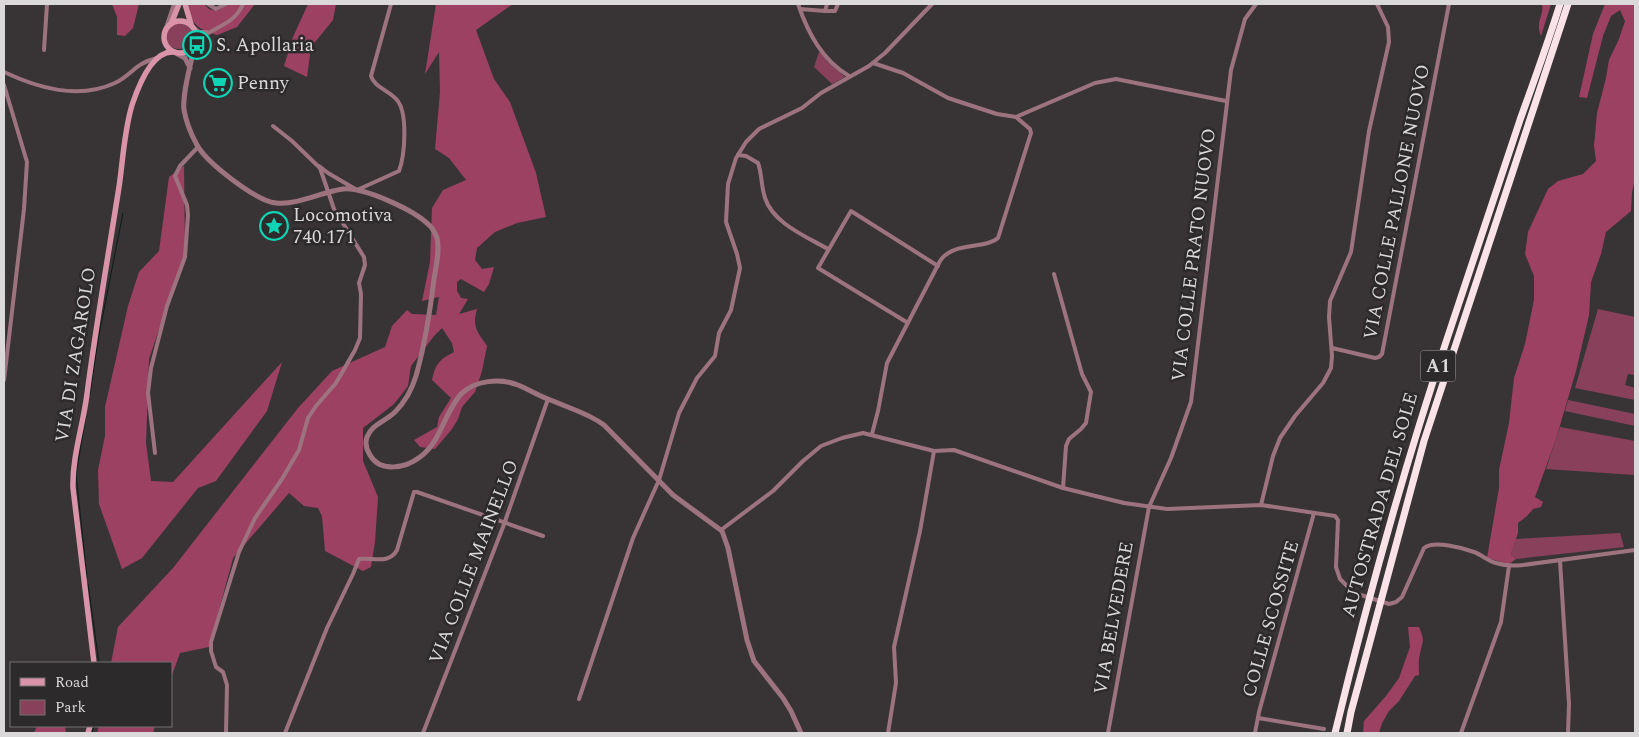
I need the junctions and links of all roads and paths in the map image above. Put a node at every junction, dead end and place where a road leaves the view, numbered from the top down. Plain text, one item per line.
1 (47, 4) edge
2 (174, 4) edge
3 (179, 4) edge
4 (185, 4) edge
5 (208, 4) edge
6 (226, 4) edge
7 (243, 4) edge
8 (391, 4) edge
9 (798, 4) edge
10 (827, 4) edge
11 (838, 4) edge
12 (932, 4) edge
13 (1256, 4) edge
14 (1377, 4) edge
15 (1449, 4) edge
16 (1560, 4) edge
17 (1568, 4) edge
18 (800, 9) junction
19 (826, 11) junction
20 (171, 24) junction
21 (192, 26) junction
22 (214, 30) junction
23 (165, 34) junction
24 (195, 42) junction
25 (44, 50) dead end
26 (174, 52) junction
27 (157, 58) junction
28 (873, 63) junction
29 (190, 71) junction
30 (4, 72) edge
31 (849, 76) junction
32 (4, 85) edge
33 (1226, 101) junction
34 (1016, 117) junction
35 (272, 126) dead end
36 (198, 147) junction
37 (738, 155) junction
38 (310, 157) junction
39 (357, 190) junction
40 (329, 193) junction
41 (828, 249) junction
42 (938, 266) junction
43 (1054, 274) dead end
44 (908, 323) junction
45 (1332, 348) junction
46 (4, 380) edge
47 (548, 400) junction
48 (872, 434) junction
49 (934, 451) junction
50 (155, 453) dead end
51 (659, 480) junction
52 (1063, 488) junction
53 (1261, 505) junction
54 (1149, 507) junction
55 (1314, 513) junction
56 (505, 522) junction
57 (721, 530) junction
58 (543, 536) dead end
59 (1635, 550) edge
60 (1560, 561) junction
61 (1510, 566) junction
62 (94, 662) edge
63 (580, 699) dead end
64 (1258, 718) junction
65 (1324, 729) dead end
66 (226, 733) edge
67 (285, 733) edge
68 (423, 733) edge
69 (801, 733) edge
70 (888, 733) edge
71 (1108, 733) edge
72 (1255, 733) edge
73 (1335, 733) edge
74 (1347, 733) edge
75 (1462, 733) edge
76 (1568, 733) edge

1 - 25 street
2 - 23 street
3 - 20 main road
4 - 21 main road
5 - 6 street
7 - 22 street
8 - 39 street
9 - 18 street
10 - 19 street
11 - 19 street
12 - 28 street
13 - 33 street, VIA COLLE PRATO NUOVO
14 - 45 street
15 - 45 street, VIA COLLE PALLONE NUOVO
16 - 73 highway, AUTOSTRADA DEL SOLE / A1
17 - 74 highway, AUTOSTRADA DEL SOLE / A1
18 - 19 street
18 - 31 street
20 - 21 main road
20 - 23 main road
21 - 22 street
21 - 24 main road
22 - 24 street
23 - 26 main road
23 - 27 main road, VIA DI ZAGAROLO
24 - 26 main road
24 - 29 street
26 - 27 main road
26 - 29 street
27 - 30 street
27 - 62 main road, VIA DI ZAGAROLO
28 - 31 street
28 - 34 street
29 - 36 street
31 - 37 street
32 - 46 street
33 - 34 street
33 - 54 street, VIA COLLE PRATO NUOVO
34 - 42 street
35 - 38 street
36 - 40 street
36 - 50 street
37 - 41 street
37 - 51 street
38 - 39 street
38 - 40 street
39 - 40 street
39 - 47 street
40 - 66 street
41 - 42 street
41 - 44 street
42 - 44 street
43 - 52 street
44 - 48 street
45 - 53 street
47 - 51 street
47 - 56 street, VIA COLLE MAINELLO
48 - 49 street
48 - 57 street
49 - 52 street
49 - 70 street
51 - 57 street
51 - 63 street
52 - 54 street
53 - 54 street
53 - 55 street
54 - 71 street, VIA BELVEDERE
55 - 61 street
55 - 64 street, COLLE SCOSSITE
56 - 58 street
56 - 67 street
56 - 68 street, VIA COLLE MAINELLO
57 - 69 street
59 - 60 street
60 - 61 street
60 - 76 street
61 - 75 street
64 - 65 street
64 - 72 street, COLLE SCOSSITE

